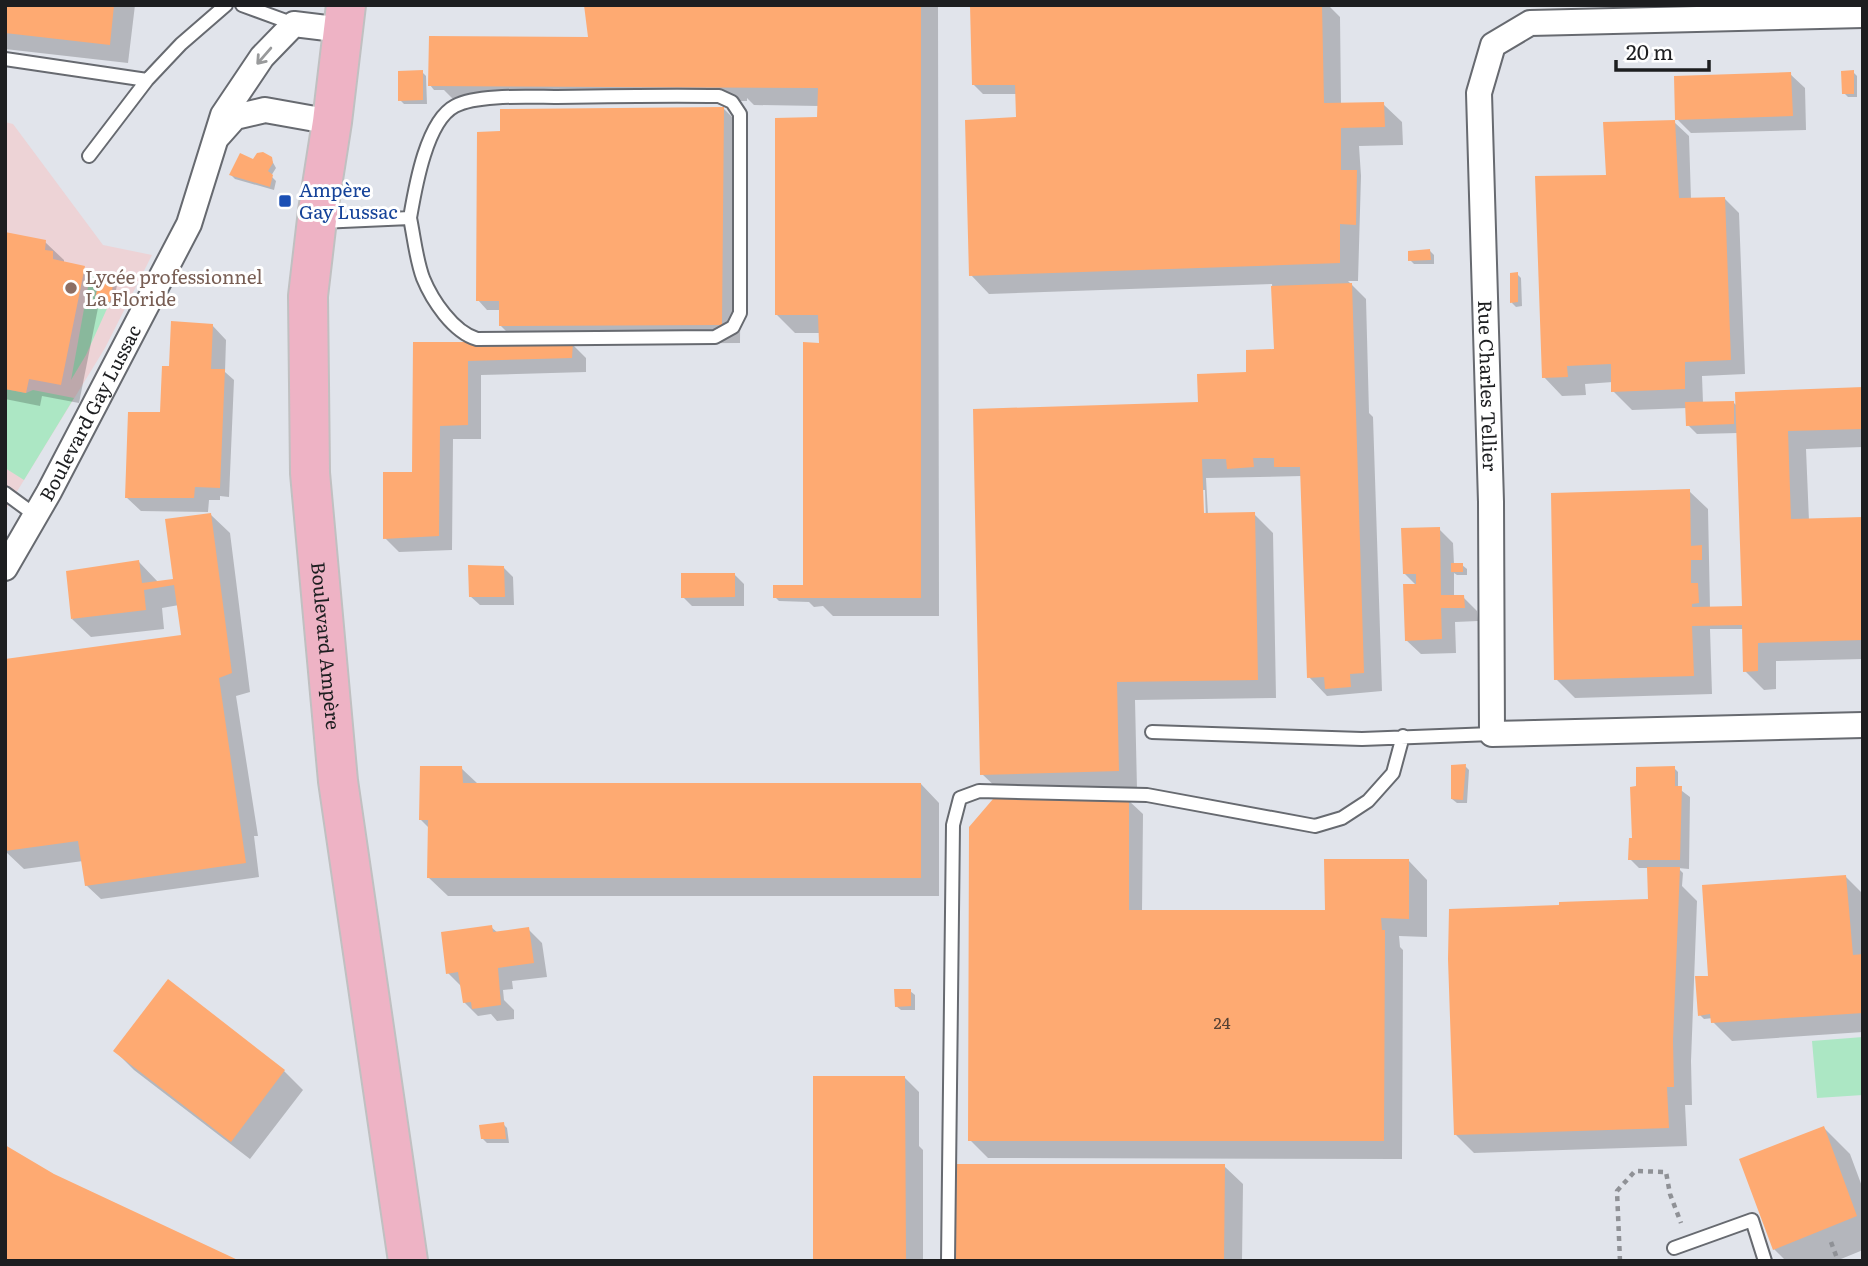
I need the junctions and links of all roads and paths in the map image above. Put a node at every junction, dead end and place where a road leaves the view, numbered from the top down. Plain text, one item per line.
1 (226, 5) edge
2 (242, 5) edge
3 (1863, 15) edge
4 (344, 18) edge
5 (294, 24) junction
6 (5, 59) edge
7 (147, 80) junction
8 (332, 122) junction
9 (214, 140) junction
10 (89, 156) dead end
11 (410, 218) junction
12 (317, 223) junction
13 (5, 493) edge
14 (36, 514) junction
15 (5, 568) edge
16 (1863, 725) edge
17 (1152, 732) dead end
18 (1492, 734) junction
19 (1403, 736) junction
20 (1689, 1242) junction
21 (1831, 1242) dead end
22 (1674, 1248) dead end
23 (408, 1261) edge
24 (948, 1261) edge
25 (1620, 1261) edge
26 (1765, 1261) edge
27 (1838, 1261) edge

1 - 7 lane
2 - 5 lane
3 - 18 street, Rue Charles Tellier
4 - 5 street
4 - 8 main road, Boulevard Ampère
5 -> 9 street, Boulevard Gay Lussac
6 - 7 lane
7 - 10 lane
8 - 9 street
8 - 12 main road, Boulevard Ampère
9 - 14 street, Boulevard Gay Lussac
11 - 11 lane
11 - 12 lane
12 - 23 main road, Boulevard Ampère
13 - 14 lane
14 - 15 street, Boulevard Gay Lussac
16 - 18 street
17 - 19 lane
18 - 19 lane
19 - 24 lane
20 - 22 lane
20 - 25 path
20 - 26 lane
21 - 27 path

